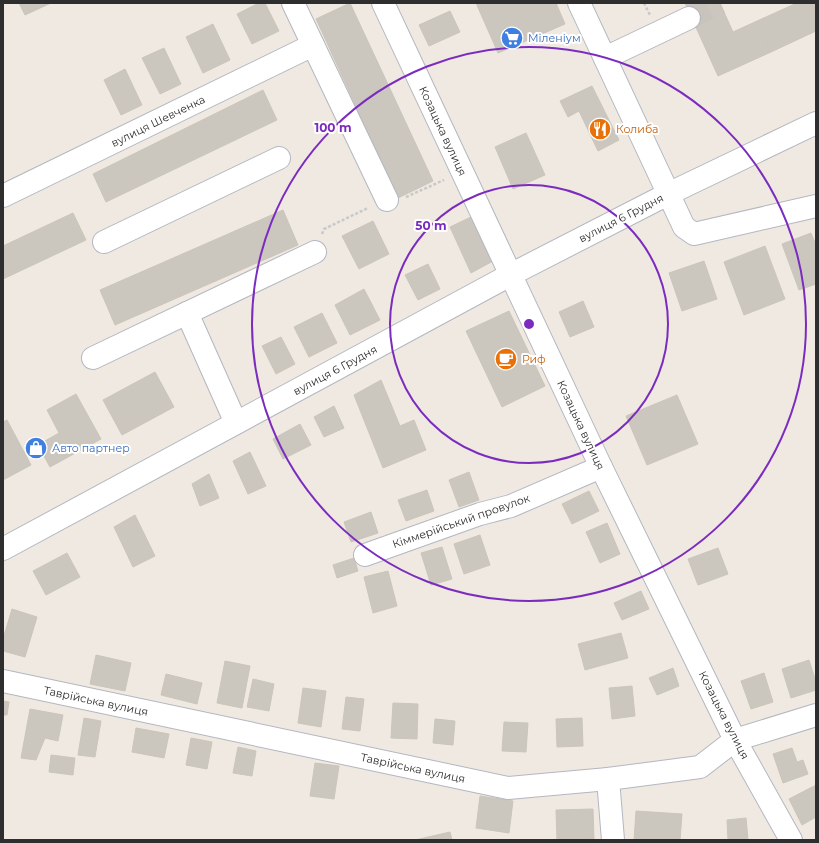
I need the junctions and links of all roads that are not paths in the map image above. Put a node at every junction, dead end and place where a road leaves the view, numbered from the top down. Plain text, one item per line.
1 (579, 3) edge
2 (296, 4) edge
3 (387, 5) edge
4 (689, 18) tunnel mouth
5 (313, 45) junction
6 (605, 58) junction
7 (816, 123) edge
8 (279, 158) dead end
9 (668, 194) junction
10 (3, 196) edge
11 (387, 200) road end
12 (816, 206) edge
13 (104, 242) dead end
14 (315, 252) road end
15 (510, 275) junction
16 (187, 313) junction
17 (93, 358) dead end
18 (236, 423) junction
19 (601, 467) junction
20 (3, 549) edge
21 (365, 555) dead end
22 (3, 681) edge
23 (816, 716) edge
24 (735, 740) junction
25 (608, 779) junction
26 (613, 840) edge
27 (792, 840) edge

1 - 6 street
2 - 5 street
3 - 15 street, Козацька вулиця
4 - 6 street
5 - 10 street, вулиця Шевченка
5 - 11 street
6 - 9 street
7 - 9 street, вулиця 6 Грудня
8 - 13 street
9 - 12 street, вулиця 6 Грудня
9 - 15 street, вулиця 6 Грудня
14 - 16 street
15 - 18 street, вулиця 6 Грудня
15 - 19 street, Козацька вулиця
16 - 17 street
16 - 18 street
18 - 20 street, вулиця 6 Грудня
19 - 21 street, Кіммерійський провулок
19 - 24 street, Козацька вулиця
22 - 25 street, Таврійська вулиця
23 - 24 street, Таврійська вулиця
24 - 25 street, Таврійська вулиця
24 - 27 street, Козацька вулиця
25 - 26 street

